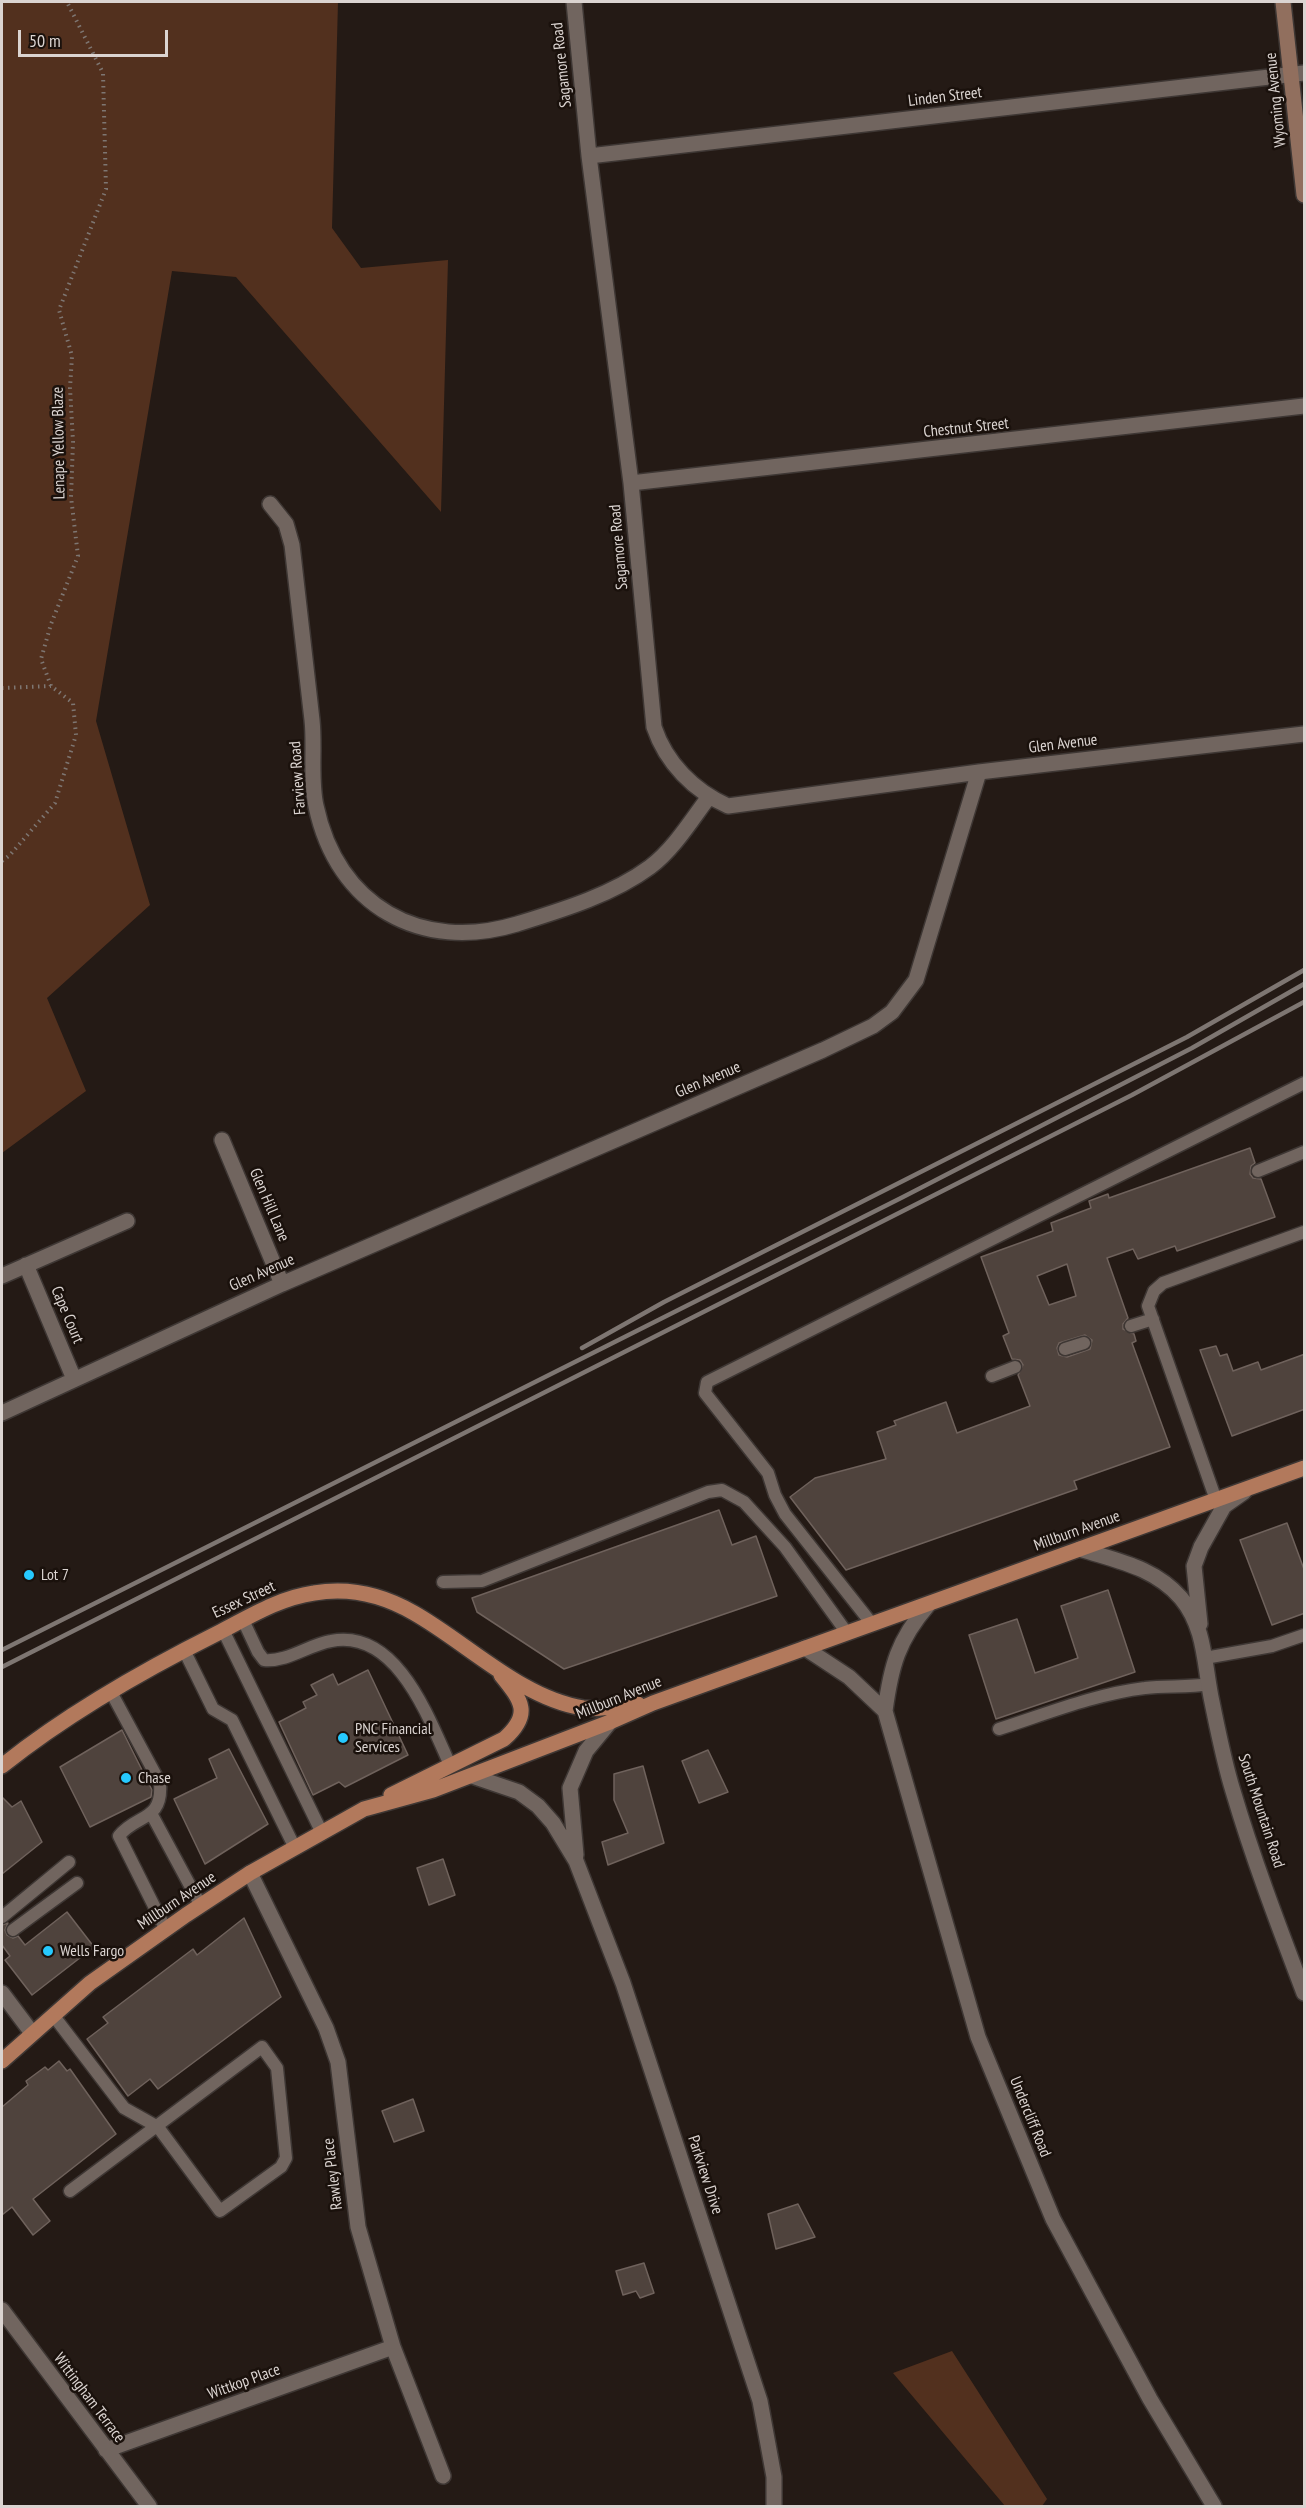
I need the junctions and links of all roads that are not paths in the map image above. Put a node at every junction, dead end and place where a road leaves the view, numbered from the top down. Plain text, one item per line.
1 (574, 2) edge
2 (1283, 2) edge
3 (1298, 74) edge
4 (589, 156) junction
5 (1305, 195) edge
6 (1305, 406) edge
7 (631, 483) junction
8 (270, 504) dead end
9 (1305, 734) edge
10 (979, 772) junction
11 (708, 798) junction
12 (1305, 1083) edge
13 (222, 1140) dead end
14 (1305, 1152) edge
15 (1258, 1171) dead end
16 (127, 1221) dead end
17 (1305, 1232) edge
18 (26, 1265) junction
19 (2, 1276) edge
20 (282, 1284) junction
21 (1153, 1319) junction
22 (1131, 1326) dead end
23 (1084, 1343) dead end
24 (1065, 1349) dead end
25 (1015, 1367) dead end
26 (992, 1376) dead end
27 (74, 1379) junction
28 (2, 1413) edge
29 (1305, 1468) edge
30 (1250, 1489) junction
31 (1216, 1500) junction
32 (1080, 1549) junction
33 (443, 1582) dead end
34 (928, 1605) junction
35 (243, 1620) junction
36 (872, 1624) junction
37 (224, 1630) junction
38 (847, 1633) junction
39 (1201, 1635) junction
40 (1305, 1635) edge
41 (805, 1648) junction
42 (183, 1650) junction
43 (1205, 1658) junction
44 (497, 1669) junction
45 (1209, 1684) junction
46 (111, 1692) junction
47 (653, 1703) junction
48 (885, 1711) junction
49 (610, 1722) junction
50 (999, 1729) dead end
51 (450, 1765) junction
52 (2, 1766) edge
53 (472, 1776) junction
54 (364, 1809) junction
55 (152, 1815) junction
56 (322, 1833) junction
57 (295, 1848) junction
58 (576, 1861) junction
59 (69, 1862) dead end
60 (250, 1874) junction
61 (76, 1883) dead end
62 (201, 1906) junction
63 (2, 1917) edge
64 (13, 1930) dead end
65 (166, 1930) junction
66 (2, 1993) edge
67 (1305, 1993) edge
68 (53, 2015) junction
69 (32, 2033) junction
70 (2, 2061) edge
71 (158, 2127) junction
72 (70, 2191) dead end
73 (2, 2310) edge
74 (393, 2347) junction
75 (106, 2450) junction
76 (443, 2476) dead end
77 (148, 2506) edge
78 (774, 2506) edge
79 (1214, 2506) edge

1 - 4 street, Sagamore Road
2 - 3 main road, Wyoming Avenue
3 - 4 street, Linden Street
3 - 5 main road, Wyoming Avenue
4 - 7 street, Sagamore Road
6 - 7 street, Chestnut Street
7 - 11 street, Sagamore Road
8 - 11 street, Farview Road
9 - 10 street, Glen Avenue
10 - 11 street
10 - 20 street, Glen Avenue
12 - 36 lane
13 - 20 street, Glen Hill Lane
14 - 15 lane
16 - 18 street
17 - 21 lane
18 - 19 street
18 - 27 street, Cape Court
20 - 27 street, Glen Avenue
21 - 22 lane
21 - 31 lane
23 - 24 lane
25 - 26 lane
27 - 28 street, Glen Avenue
29 - 30 main road, Millburn Avenue
30 - 31 main road, Millburn Avenue
30 - 39 street, South Mountain Road
31 - 32 main road, Millburn Avenue
32 - 34 main road, Millburn Avenue
32 - 39 street, South Mountain Road
33 - 38 lane
34 - 36 main road, Millburn Avenue
34 - 48 street, Undercliff Road
35 - 37 main road, Essex Street
35 - 44 main road, Essex Street
35 - 51 lane
36 - 38 main road, Millburn Avenue
37 - 42 main road, Essex Street
37 - 56 lane
38 - 41 main road, Millburn Avenue
39 - 43 street, South Mountain Road
40 - 43 lane
41 - 47 main road, Millburn Avenue
41 - 48 street
42 - 46 main road, Essex Street
42 - 57 lane
43 - 45 street, South Mountain Road
44 - 47 main road, Essex Street
44 - 51 main road
45 - 50 lane
45 - 67 street, South Mountain Road
46 - 52 main road, Essex Street
46 - 55 lane
47 - 49 main road, Millburn Avenue
48 - 79 street, Undercliff Road
49 - 53 main road, Millburn Avenue
49 - 58 street, Parkview Drive
51 - 54 main road
53 - 54 main road, Millburn Avenue
53 - 58 street, Parkview Drive
54 - 56 main road, Millburn Avenue
55 - 62 lane
55 - 65 lane
56 - 57 main road, Millburn Avenue
57 - 60 main road, Millburn Avenue
58 - 78 street, Parkview Drive
59 - 63 lane
60 - 62 main road, Millburn Avenue
60 - 74 street, Rawley Place
61 - 64 lane
62 - 65 main road, Millburn Avenue
65 - 68 main road, Millburn Avenue
66 - 69 street
68 - 69 main road, Millburn Avenue
68 - 71 lane
69 - 70 main road, Millburn Avenue
71 - 71 lane
71 - 72 lane
73 - 75 street, Wittingham Terrace
74 - 75 street, Wittkop Place
74 - 76 street, Rawley Place
75 - 77 street, Wittingham Terrace

